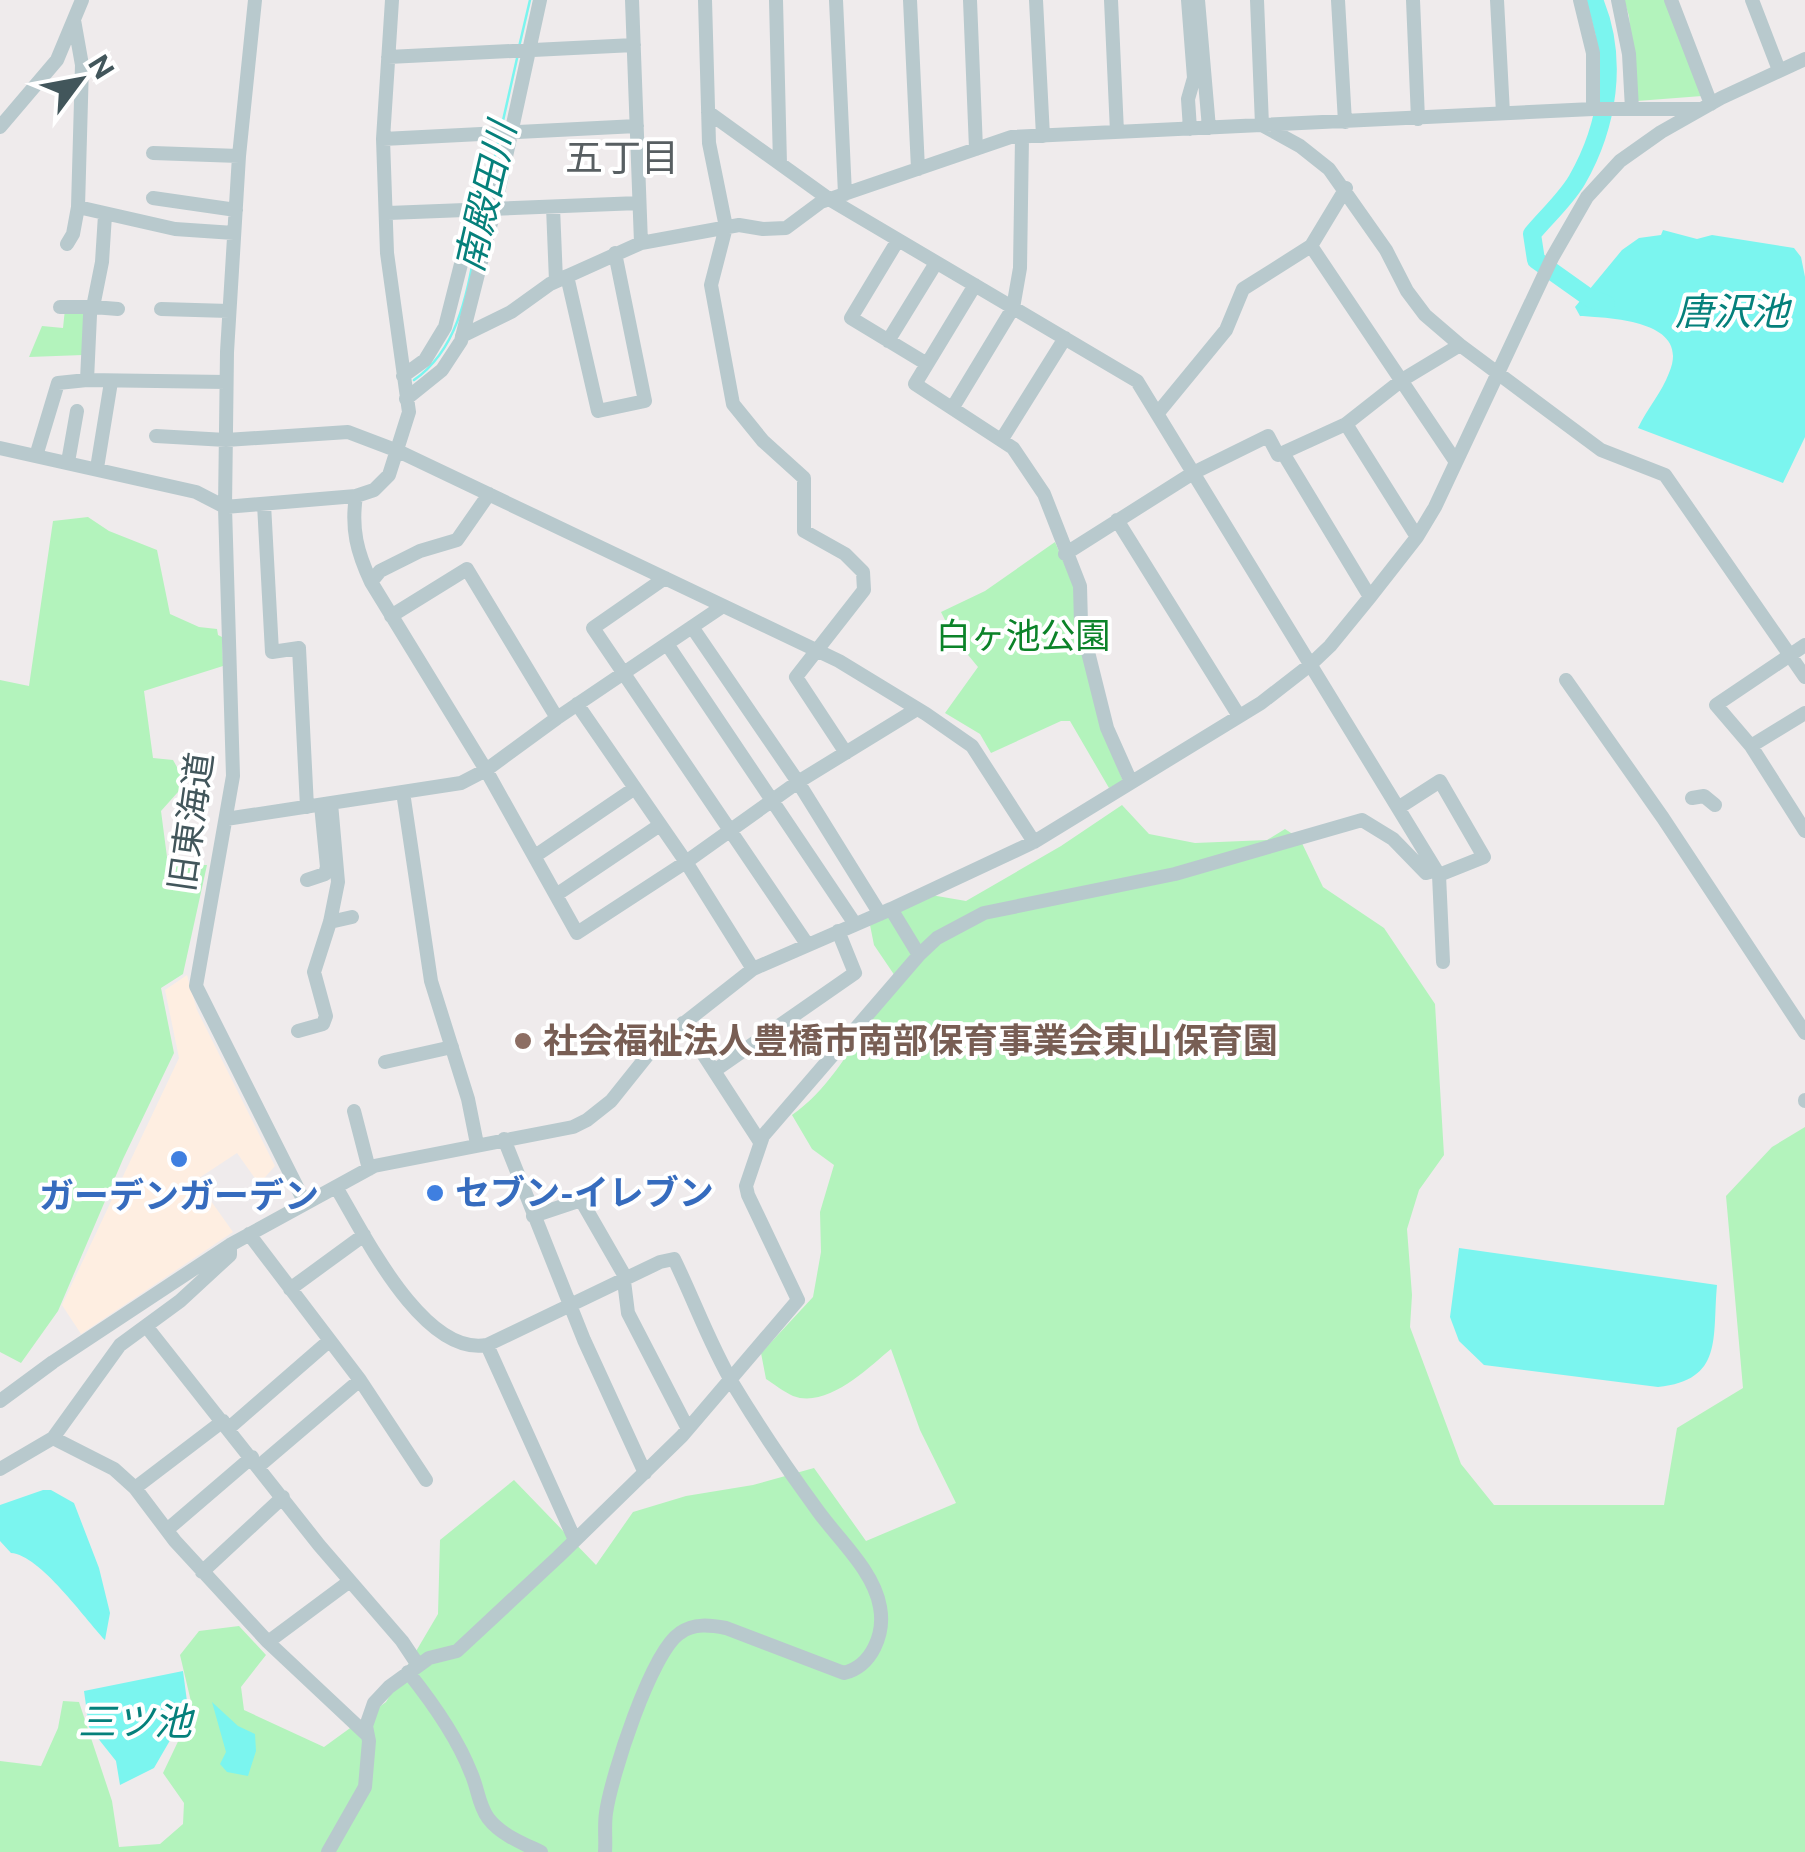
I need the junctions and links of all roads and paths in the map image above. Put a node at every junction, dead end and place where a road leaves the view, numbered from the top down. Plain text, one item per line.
1 (82, 0) edge
2 (255, 0) edge
3 (392, 0) edge
4 (540, 0) edge
5 (632, 0) edge
6 (705, 0) edge
7 (776, 0) edge
8 (836, 0) edge
9 (910, 0) edge
10 (970, 0) edge
11 (1036, 0) edge
12 (1111, 0) edge
13 (1188, 0) edge
14 (1198, 0) edge
15 (1256, 0) edge
16 (1338, 0) edge
17 (1413, 0) edge
18 (1497, 0) edge
19 (1580, 0) edge
20 (1618, 0) edge
21 (1671, 0) edge
22 (1752, 0) edge
23 (74, 20) junction
24 (634, 45) junction
25 (522, 50) junction
26 (388, 57) junction
27 (1805, 59) edge
28 (1779, 70) junction
29 (1706, 106) junction
30 (1602, 109) junction
31 (1632, 109) junction
32 (708, 112) junction
33 (1504, 114) junction
34 (1418, 119) junction
35 (1345, 122) junction
36 (1262, 125) junction
37 (636, 126) junction
38 (0, 128) edge
39 (1190, 128) junction
40 (1209, 128) junction
41 (504, 132) junction
42 (1117, 132) junction
43 (1043, 136) junction
44 (1022, 137) junction
45 (383, 139) junction
46 (976, 149) junction
47 (153, 152) dead end
48 (239, 156) junction
49 (780, 164) junction
50 (918, 169) junction
51 (1346, 188) junction
52 (845, 194) junction
53 (153, 198) dead end
54 (829, 200) junction
55 (639, 204) junction
56 (78, 207) junction
57 (553, 207) junction
58 (485, 208) junction
59 (236, 210) junction
60 (388, 213) junction
61 (105, 214) junction
62 (726, 227) junction
63 (234, 233) junction
64 (898, 240) junction
65 (67, 244) dead end
66 (641, 244) junction
67 (1311, 246) junction
68 (615, 254) junction
69 (936, 263) junction
70 (562, 279) junction
71 (975, 285) junction
72 (60, 307) dead end
73 (1013, 308) junction
74 (118, 309) dead end
75 (161, 309) dead end
76 (91, 311) junction
77 (229, 311) junction
78 (462, 336) junction
79 (1064, 338) junction
80 (888, 341) junction
81 (1460, 345) junction
82 (927, 364) junction
83 (1499, 371) junction
84 (402, 376) junction
85 (88, 380) junction
86 (1402, 380) junction
87 (111, 382) junction
88 (226, 382) junction
89 (406, 398) junction
90 (953, 407) junction
91 (77, 410) dead end
92 (1157, 414) junction
93 (1346, 424) junction
94 (156, 436) dead end
95 (1002, 439) junction
96 (226, 440) junction
97 (0, 448) edge
98 (398, 451) junction
99 (1283, 453) junction
100 (36, 456) junction
101 (68, 462) junction
102 (1456, 462) junction
103 (97, 468) junction
104 (1192, 473) junction
105 (488, 494) junction
106 (356, 496) junction
107 (264, 504) junction
108 (225, 507) junction
109 (1117, 520) junction
110 (1417, 536) junction
111 (1065, 554) junction
112 (665, 578) junction
113 (371, 582) junction
114 (1370, 597) junction
115 (723, 606) junction
116 (392, 616) junction
117 (692, 627) junction
118 (667, 644) junction
119 (1805, 644) edge
120 (815, 650) junction
121 (1790, 655) junction
122 (1310, 666) junction
123 (622, 674) junction
124 (1805, 676) edge
125 (1566, 680) dead end
126 (577, 704) junction
127 (917, 709) junction
128 (1805, 713) edge
129 (1240, 716) junction
130 (556, 718) junction
131 (1751, 746) junction
132 (846, 752) junction
133 (486, 770) junction
134 (798, 782) junction
135 (1131, 782) junction
136 (635, 788) junction
137 (404, 792) junction
138 (1692, 798) dead end
139 (773, 800) junction
140 (320, 805) junction
141 (1715, 806) dead end
142 (1398, 808) junction
143 (226, 819) junction
144 (660, 825) junction
145 (729, 831) junction
146 (1805, 831) edge
147 (1034, 842) junction
148 (535, 856) junction
149 (686, 862) junction
150 (1437, 873) junction
151 (307, 880) dead end
152 (556, 894) junction
153 (886, 912) junction
154 (352, 917) dead end
155 (330, 922) junction
156 (855, 924) junction
157 (838, 931) junction
158 (807, 944) junction
159 (919, 955) junction
160 (1442, 962) dead end
161 (753, 969) junction
162 (683, 1023) junction
163 (298, 1032) dead end
164 (1805, 1033) edge
165 (452, 1047) junction
166 (386, 1062) dead end
167 (714, 1071) junction
168 (354, 1111) dead end
169 (504, 1140) junction
170 (760, 1142) junction
171 (477, 1144) junction
172 (369, 1169) junction
173 (336, 1187) junction
174 (305, 1203) junction
175 (533, 1216) junction
176 (249, 1234) junction
177 (364, 1235) junction
178 (230, 1245) junction
179 (623, 1280) junction
180 (290, 1289) junction
181 (569, 1304) junction
182 (146, 1326) junction
183 (329, 1341) junction
184 (487, 1345) junction
185 (360, 1380) junction
186 (732, 1381) junction
187 (0, 1401) edge
188 (226, 1425) junction
189 (688, 1429) junction
190 (53, 1438) junction
191 (256, 1462) junction
192 (0, 1469) edge
193 (644, 1474) junction
194 (426, 1480) dead end
195 (135, 1488) junction
196 (284, 1498) junction
197 (168, 1529) junction
198 (575, 1540) junction
199 (202, 1572) junction
200 (350, 1581) junction
201 (268, 1642) junction
202 (413, 1669) junction
203 (366, 1734) junction
204 (328, 1852) edge
205 (540, 1852) edge
206 (605, 1852) edge

1 - 23 street
2 - 48 street, 旧東海道
3 - 26 street
4 - 25 street
5 - 24 street
6 - 32 street
7 - 49 street
8 - 52 street
9 - 50 street
10 - 46 street
11 - 43 street
12 - 42 street
13 - 39 street
14 - 40 street
15 - 36 street
16 - 35 street
17 - 34 street
18 - 33 street
19 - 30 street
20 - 31 street
21 - 29 street
22 - 28 street
23 - 38 street
23 - 56 street
24 - 25 street
24 - 37 street
25 - 26 street
25 - 41 street
26 - 45 street
27 - 28 street
28 - 29 street
29 - 31 street
29 - 83 street
30 - 31 street
30 - 33 street
32 - 49 street
32 - 62 street
33 - 34 street
34 - 35 street
35 - 36 street
36 - 40 street
36 - 51 street
37 - 41 street
37 - 55 street
39 - 40 street
39 - 42 street
41 - 45 street
41 - 58 street
42 - 43 street
43 - 44 street
44 - 46 street
44 - 73 street
45 - 60 street
46 - 50 street
47 - 48 street
48 - 59 street, 旧東海道
49 - 54 street
50 - 52 street
51 - 67 street
51 - 81 street
52 - 54 street
53 - 59 street
54 - 62 street
54 - 64 street
55 - 57 street
55 - 66 street
56 - 61 street
56 - 65 street
57 - 58 street
57 - 70 street
58 - 60 street
58 - 78 street
58 - 84 street
59 - 63 street, 旧東海道
60 - 84 street
61 - 63 street
61 - 76 street
62 - 66 street
62 - 120 street
63 - 77 street, 旧東海道
64 - 69 street
64 - 80 street
66 - 68 street
67 - 86 street
67 - 92 street
68 - 70 street
68 - 70 street
69 - 71 street
69 - 80 street
70 - 78 street
71 - 73 street
71 - 82 street
72 - 76 street
73 - 79 street
73 - 90 street
74 - 76 street
75 - 77 street
76 - 85 street
77 - 88 street, 旧東海道
78 - 89 street
79 - 92 street
79 - 95 street
80 - 82 street
81 - 83 street
81 - 86 street
82 - 90 street
83 - 102 street
83 - 121 street
84 - 89 street
85 - 87 street
85 - 100 street
86 - 93 street
86 - 102 street
87 - 88 street
87 - 103 street
88 - 96 street, 旧東海道
89 - 98 street
90 - 95 street
91 - 101 street
92 - 104 street
93 - 99 street
93 - 110 street
94 - 96 street
95 - 111 street
96 - 98 street
96 - 108 street, 旧東海道
97 - 100 street
98 - 105 street
98 - 106 street
99 - 104 street
99 - 114 street
100 - 101 street
101 - 103 street
102 - 110 street
103 - 108 street
104 - 109 street
104 - 122 street
105 - 112 street
105 - 113 street
106 - 107 street
106 - 113 street
107 - 108 street
107 - 140 street
108 - 143 street, 旧東海道
109 - 111 street
109 - 129 street
110 - 114 street
111 - 135 street
112 - 115 street
112 - 123 street
113 - 116 street
114 - 122 street
115 - 117 street
115 - 120 street
116 - 130 street
116 - 133 street
117 - 118 street
117 - 134 street
118 - 123 street
118 - 139 street
119 - 121 street
120 - 127 street
120 - 132 street
121 - 124 street
121 - 131 street
122 - 129 street
122 - 142 street
123 - 126 street
123 - 145 street
125 - 164 street
126 - 130 street
126 - 136 street
127 - 132 street
127 - 147 street
128 - 131 street
129 - 135 street
130 - 133 street
131 - 146 street
132 - 134 street
133 - 137 street
133 - 148 street
134 - 139 street
134 - 153 street
135 - 147 street
136 - 144 street
136 - 148 street
137 - 140 street
137 - 165 street
138 - 141 street
139 - 145 street
139 - 156 street
140 - 143 street
140 - 151 street
140 - 155 street
142 - 150 street
142 - 150 street
143 - 174 street, 旧東海道
144 - 149 street
144 - 152 street
145 - 149 street
145 - 158 street
147 - 153 street
148 - 152 street
149 - 152 street
149 - 161 street
150 - 159 street
150 - 160 street
153 - 156 street
153 - 159 street
154 - 155 street
155 - 163 street
156 - 157 street
157 - 158 street
157 - 167 street
158 - 161 street
159 - 170 street
161 - 162 street
162 - 167 street
162 - 169 street
165 - 166 street
165 - 171 street
167 - 170 street
168 - 172 street
169 - 171 street
169 - 175 street
170 - 186 street
171 - 172 street
172 - 173 street
173 - 174 street
173 - 177 street
174 - 176 street
175 - 179 street
175 - 181 street
176 - 178 street
176 - 180 street
177 - 180 street
177 - 184 street
178 - 182 street
178 - 187 street
179 - 181 street
179 - 186 street
179 - 189 street
180 - 183 street
181 - 184 street
181 - 193 street
182 - 188 street
182 - 190 street
183 - 185 street
183 - 188 street
184 - 198 street
185 - 191 street
185 - 194 street
186 - 189 street
186 - 206 street
188 - 191 street
188 - 195 street
189 - 193 street
190 - 192 street
190 - 195 street
191 - 196 street
191 - 197 street
193 - 198 street
195 - 197 street
196 - 199 street
196 - 200 street
197 - 199 street
198 - 202 street
199 - 201 street
200 - 201 street
200 - 202 street
201 - 203 street
202 - 203 street
202 - 205 street
203 - 204 street

